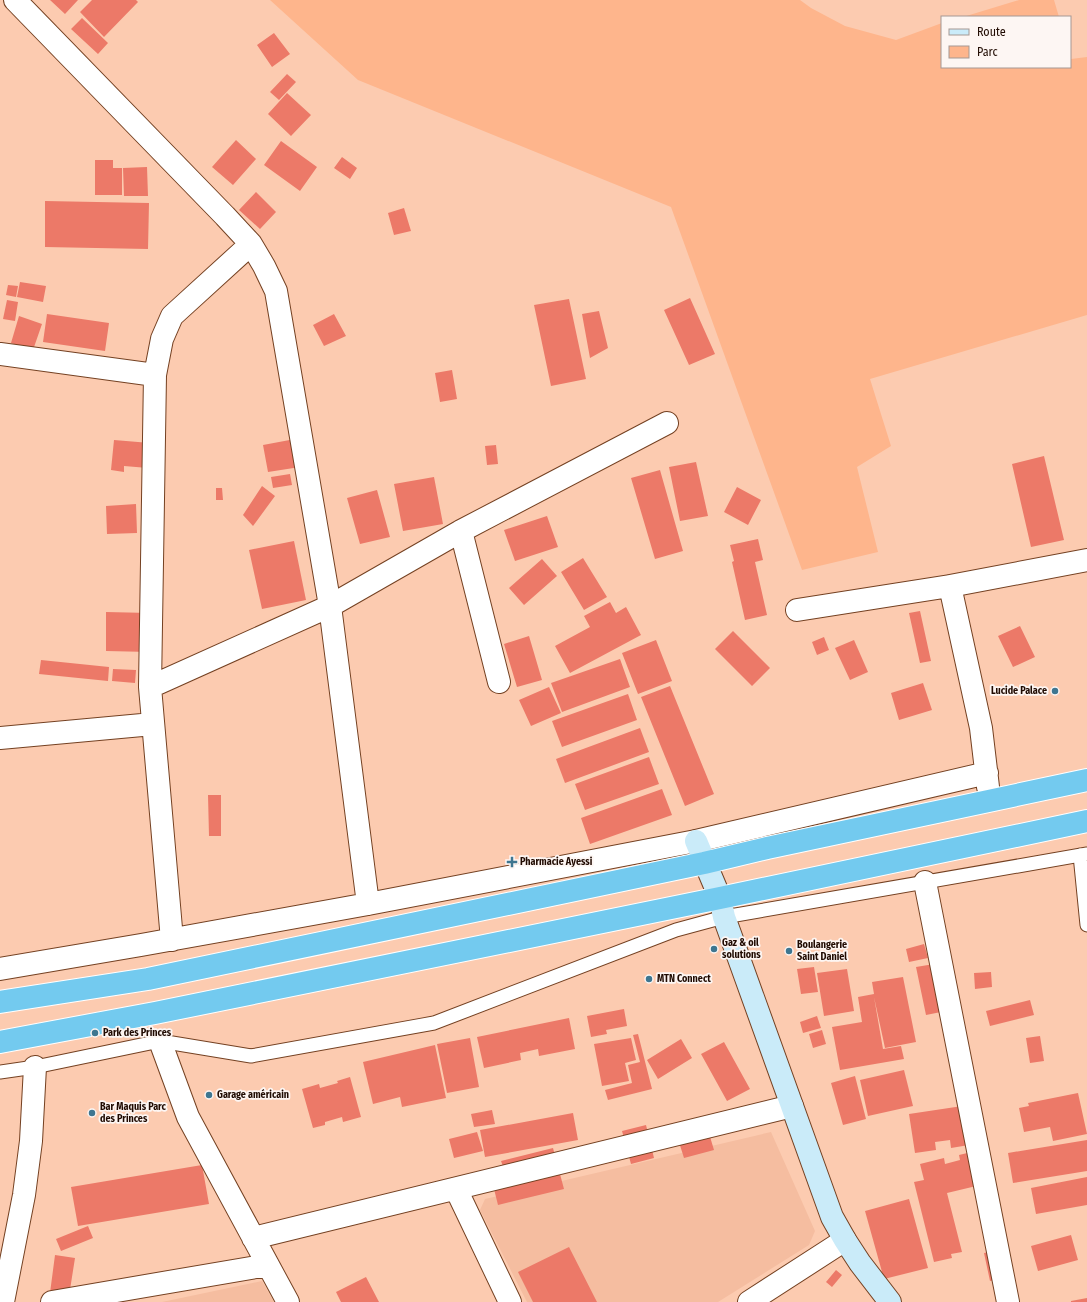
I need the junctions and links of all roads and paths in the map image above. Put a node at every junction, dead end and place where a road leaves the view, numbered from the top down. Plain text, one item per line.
1 (15, 0) edge
2 (251, 244) junction
3 (0, 354) edge
4 (155, 375) junction
5 (668, 423) dead end
6 (462, 531) junction
7 (1087, 560) edge
8 (950, 586) junction
9 (330, 606) junction
10 (797, 610) dead end
11 (499, 682) dead end
12 (150, 687) junction
13 (153, 724) junction
14 (0, 738) edge
15 (987, 773) junction
16 (1087, 780) edge
17 (989, 801) junction
18 (1087, 822) edge
19 (696, 841) junction
20 (1083, 855) edge
21 (704, 863) junction
22 (926, 882) junction
23 (368, 904) junction
24 (722, 908) junction
25 (1087, 925) edge
26 (172, 940) junction
27 (0, 969) edge
28 (0, 1002) edge
29 (0, 1042) edge
30 (160, 1042) junction
31 (35, 1067) junction
32 (0, 1072) edge
33 (792, 1106) junction
34 (456, 1189) junction
35 (253, 1238) junction
36 (845, 1240) junction
37 (268, 1265) junction
38 (8, 1298) edge
39 (52, 1302) edge
40 (288, 1302) edge
41 (510, 1302) edge
42 (749, 1302) edge
43 (890, 1302) edge
44 (1008, 1302) edge

1 - 2 street
2 - 4 street
2 - 9 street
3 - 4 street
4 - 12 street
5 - 6 street
6 - 9 street
6 - 11 street
7 - 8 street
8 - 10 street
8 - 15 street
9 - 12 street
9 - 23 street
12 - 13 street
13 - 14 street
13 - 26 street
15 - 17 street
15 - 19 street
16 - 17 highway
17 - 21 highway
18 - 24 highway
19 - 21 main road
19 - 23 street
20 - 22 lane
20 - 25 lane
21 - 24 main road
21 - 28 highway
22 - 24 lane
22 - 44 street
23 - 26 street
24 - 29 highway
24 - 30 lane
24 - 33 main road
26 - 27 street
30 - 31 lane
30 - 35 street
31 - 32 lane
31 - 38 street
33 - 34 street
33 - 36 main road
34 - 35 street
34 - 41 street
35 - 37 street
36 - 42 street
36 - 43 main road
37 - 39 street
37 - 40 street

